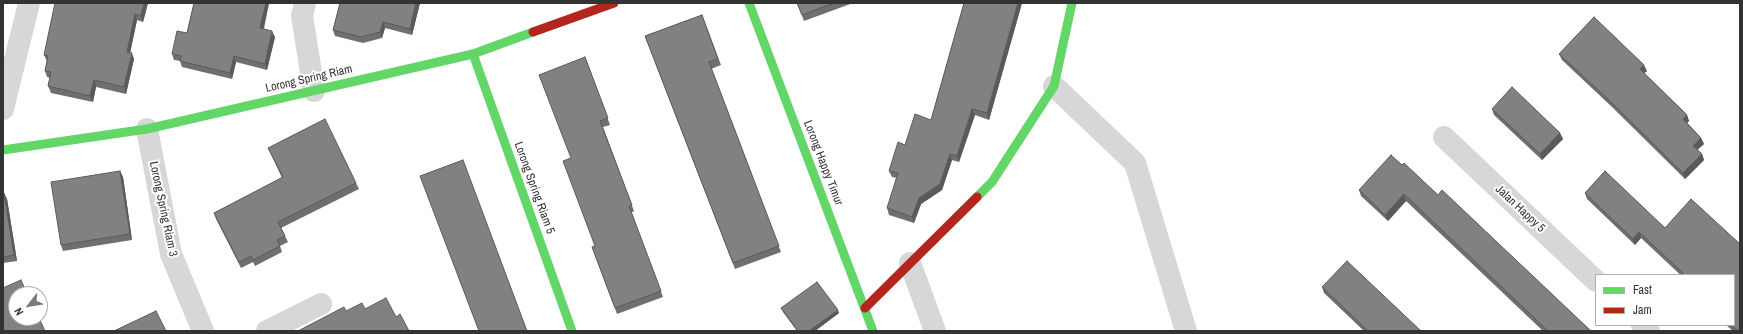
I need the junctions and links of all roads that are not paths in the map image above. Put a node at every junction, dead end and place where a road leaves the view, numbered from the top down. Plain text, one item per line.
1 (29, 3) edge
2 (305, 3) edge
3 (614, 3) edge
4 (749, 3) edge
5 (1072, 3) edge
6 (473, 54) junction
7 (1054, 86) junction
8 (314, 91) junction
9 (3, 109) edge
10 (147, 129) junction
11 (1444, 137) dead end
12 (3, 150) edge
13 (910, 263) junction
14 (1595, 280) edge
15 (321, 304) dead end
16 (865, 308) junction
17 (300, 324) edge
18 (203, 331) edge
19 (267, 331) edge
20 (572, 331) edge
21 (873, 331) edge
22 (935, 331) edge
23 (1186, 331) edge

1 - 9 street
2 - 8 street
3 - 6 street, Lorong Spring Riam
4 - 16 street, Lorong Happy Timur
5 - 7 street
6 - 8 street, Lorong Spring Riam
6 - 20 street, Lorong Spring Riam 5
7 - 13 street
7 - 23 street
8 - 10 street, Lorong Spring Riam
10 - 12 street, Lorong Spring Riam
10 - 18 street, Lorong Spring Riam 3
11 - 14 street, Jalan Happy 5
13 - 16 street
13 - 22 street
15 - 17 street
16 - 21 street, Lorong Happy Timur
17 - 19 street

